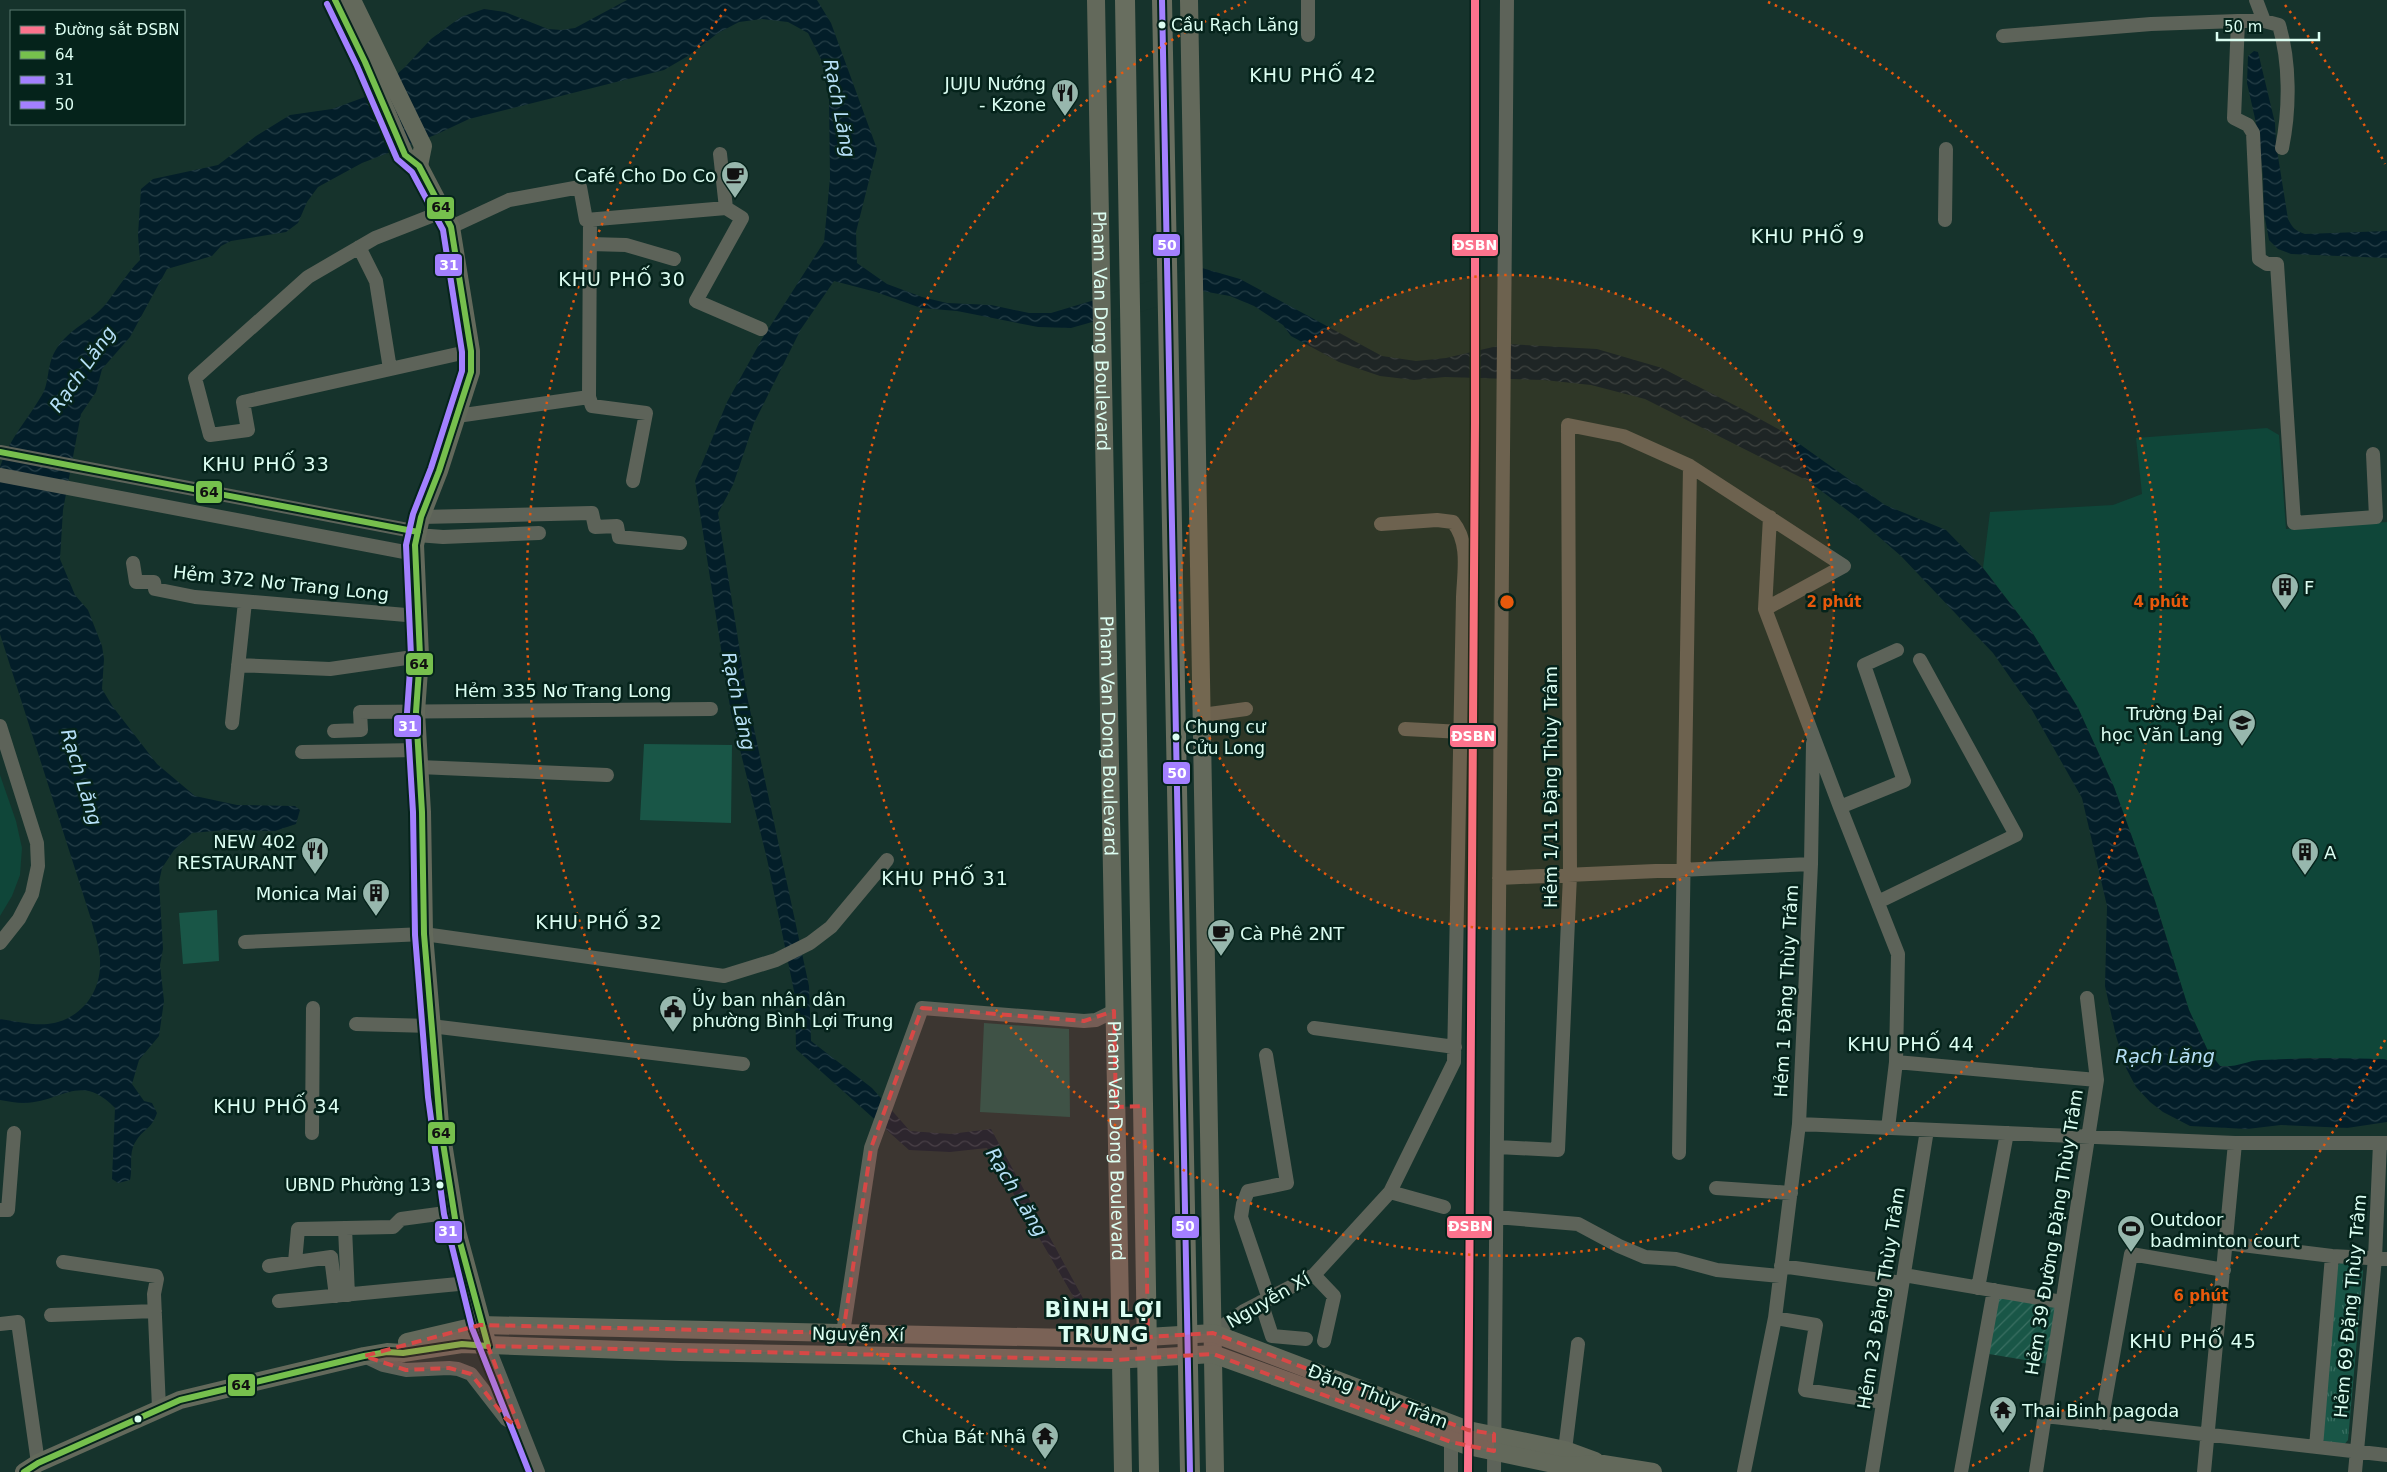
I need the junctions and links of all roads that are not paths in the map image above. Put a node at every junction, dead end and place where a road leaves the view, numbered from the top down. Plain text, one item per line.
1 (335, 0) edge
2 (352, 0) edge
3 (1096, 0) edge
4 (1125, 0) edge
5 (1162, 0) edge
6 (1189, 0) edge
7 (1308, 0) edge
8 (1507, 0) edge
9 (2256, 0) edge
10 (2238, 21) junction
11 (2264, 21) junction
12 (1308, 35) dead end
13 (2003, 36) dead end
14 (373, 60) junction
15 (2282, 148) dead end
16 (1946, 149) dead end
17 (720, 154) dead end
18 (412, 161) junction
19 (726, 208) junction
20 (448, 219) junction
21 (590, 220) junction
22 (1946, 220) dead end
23 (590, 244) junction
24 (359, 247) junction
25 (674, 259) dead end
26 (761, 329) dead end
27 (471, 351) junction
28 (390, 369) junction
29 (589, 397) junction
30 (457, 416) junction
31 (0, 452) edge
32 (2373, 454) dead end
33 (1690, 466) junction
34 (0, 475) edge
35 (633, 481) dead end
36 (1770, 517) junction
37 (2382, 517) edge
38 (1381, 524) dead end
39 (419, 528) junction
40 (539, 533) dead end
41 (680, 543) dead end
42 (415, 554) junction
43 (133, 562) dead end
44 (245, 602) junction
45 (1765, 608) junction
46 (418, 616) junction
47 (1897, 650) dead end
48 (420, 656) junction
49 (1920, 660) dead end
50 (238, 665) junction
51 (1246, 708) dead end
52 (711, 709) dead end
53 (416, 710) junction
54 (1202, 715) junction
55 (232, 723) dead end
56 (0, 726) edge
57 (1405, 729) dead end
58 (334, 731) dead end
59 (1462, 732) junction
60 (1813, 735) junction
61 (302, 752) dead end
62 (418, 758) junction
63 (607, 775) dead end
64 (1840, 807) junction
65 (887, 860) dead end
66 (1811, 864) junction
67 (1684, 870) junction
68 (1570, 875) junction
69 (1499, 878) junction
70 (1878, 902) junction
71 (424, 934) junction
72 (245, 942) dead end
73 (0, 943) edge
74 (2087, 998) dead end
75 (313, 1008) dead end
76 (1114, 1011) junction
77 (356, 1024) dead end
78 (431, 1026) junction
79 (1314, 1028) dead end
80 (1455, 1047) junction
81 (1266, 1055) dead end
82 (1896, 1062) junction
83 (743, 1064) dead end
84 (2097, 1080) junction
85 (1144, 1106) junction
86 (1116, 1107) junction
87 (1799, 1124) junction
88 (1888, 1128) junction
89 (1927, 1130) junction
90 (14, 1133) dead end
91 (312, 1133) dead end
92 (2008, 1133) junction
93 (2086, 1137) junction
94 (2235, 1143) junction
95 (2383, 1143) edge
96 (1497, 1147) junction
97 (1679, 1153) dead end
98 (1716, 1188) dead end
99 (1390, 1192) junction
100 (1790, 1192) junction
101 (1444, 1207) dead end
102 (0, 1210) edge
103 (453, 1212) junction
104 (1496, 1216) junction
105 (345, 1228) junction
106 (2226, 1243) junction
107 (2332, 1256) junction
108 (2381, 1258) edge
109 (64, 1262) dead end
110 (295, 1262) junction
111 (269, 1266) dead end
112 (2224, 1270) junction
113 (1781, 1271) junction
114 (1314, 1275) junction
115 (1903, 1279) junction
116 (469, 1283) junction
117 (1978, 1288) junction
118 (1994, 1290) junction
119 (342, 1295) junction
120 (1265, 1300) junction
121 (279, 1301) dead end
122 (2062, 1302) junction
123 (155, 1311) junction
124 (52, 1314) dead end
125 (1775, 1318) junction
126 (0, 1324) edge
127 (480, 1325) junction
128 (843, 1333) junction
129 (1213, 1333) junction
130 (1187, 1334) junction
131 (1148, 1337) junction
132 (1120, 1338) junction
133 (1306, 1339) dead end
134 (1324, 1341) dead end
135 (1578, 1344) dead end
136 (488, 1346) junction
137 (387, 1352) junction
138 (1213, 1354) junction
139 (364, 1356) junction
140 (1187, 1356) junction
141 (1148, 1358) junction
142 (1120, 1359) junction
143 (1883, 1402) junction
144 (159, 1408) junction
145 (2045, 1416) junction
146 (2101, 1423) junction
147 (519, 1427) junction
148 (2207, 1435) junction
149 (1451, 1442) junction
150 (1494, 1442) junction
151 (2316, 1447) junction
152 (1565, 1450) junction
153 (2357, 1452) junction
154 (2387, 1455) edge
155 (1603, 1464) junction
156 (31, 1468) edge
157 (538, 1472) edge
158 (1123, 1472) edge
159 (1149, 1472) edge
160 (1190, 1472) edge
161 (1215, 1472) edge
162 (1452, 1472) edge
163 (1494, 1472) edge
164 (1653, 1472) edge
165 (1744, 1472) edge
166 (1872, 1472) edge
167 (1961, 1472) edge
168 (2036, 1472) edge
169 (2204, 1472) edge
170 (2355, 1472) edge

1 - 14 main road
2 - 14 main road
3 - 76 main road, Pham Van Dong Boulevard
4 - 85 highway, Pham Van Dong Boulevard
5 - 130 highway
6 - 54 main road
7 - 12 street
8 - 69 street
9 - 11 street
10 - 11 street
10 - 13 street
10 - 37 street
11 - 15 street
14 - 18 main road
14 - 18 main road
16 - 22 street
17 - 19 street
18 - 20 main road
19 - 21 street
19 - 26 street
20 - 21 street
20 - 24 street
20 - 27 main road
21 - 23 street
23 - 25 street
23 - 29 street
24 - 28 street
24 - 28 street
27 - 28 street
27 - 30 main road
29 - 30 street
29 - 35 street
30 - 39 main road
31 - 39 street
32 - 37 street
33 - 36 street
33 - 67 street
33 - 68 street, Hẻm 1/11 Đặng Thùy Trâm
34 - 42 street
36 - 45 street, Hẻm 1 Đặng Thùy Trâm
36 - 45 street
38 - 59 street, Nguyễn Xí
39 - 40 street
39 - 41 street
39 - 42 main road
42 - 46 main road
43 - 44 street, Hẻm 372 Nơ Trang Long
44 - 46 street, Hẻm 372 Nơ Trang Long
44 - 50 street
45 - 60 street, Hẻm 1 Đặng Thùy Trâm
46 - 48 main road
47 - 64 street
48 - 50 street
48 - 53 main road
49 - 70 street
50 - 55 street
51 - 54 street
52 - 53 street, Hẻm 335 Nơ Trang Long
53 - 58 street, Hẻm 335 Nơ Trang Long
53 - 62 main road
54 - 129 main road
56 - 73 street
57 - 59 street
59 - 80 street, Nguyễn Xí
60 - 64 street
60 - 66 street, Hẻm 1 Đặng Thùy Trâm
61 - 62 street
62 - 63 street
62 - 71 main road
64 - 70 street
65 - 71 street
66 - 67 street
66 - 87 street, Hẻm 1 Đặng Thùy Trâm
67 - 68 street
67 - 97 street
68 - 69 street
68 - 96 street, Hẻm 1/11 Đặng Thùy Trâm
69 - 96 street
70 - 82 street
71 - 72 street
71 - 78 main road
74 - 84 street, Hẻm 39 Đường Đặng Thùy Trâm
75 - 91 street
76 - 86 main road, Pham Van Dong Boulevard
76 - 128 street
77 - 78 street
78 - 83 street
78 - 103 main road
79 - 80 street
80 - 99 street, Nguyễn Xí
81 - 120 street
82 - 84 street
82 - 88 street
84 - 93 street, Hẻm 39 Đường Đặng Thùy Trâm
85 - 86 main road
85 - 131 highway, Pham Van Dong Boulevard
86 - 132 main road, Pham Van Dong Boulevard
87 - 88 street
87 - 100 street, Hẻm 1 Đặng Thùy Trâm
88 - 89 street
89 - 92 street
89 - 115 street, Hẻm 23 Đặng Thùy Trâm
90 - 102 street
92 - 93 street
92 - 117 street
93 - 94 street
93 - 122 street, Hẻm 39 Đường Đặng Thùy Trâm
94 - 95 street
94 - 106 street
95 - 108 street, Hẻm 69 Đặng Thùy Trâm
96 - 104 street
98 - 100 street
99 - 101 street
99 - 114 street, Nguyễn Xí
100 - 113 street, Hẻm 1 Đặng Thùy Trâm
103 - 105 street
103 - 116 main road
104 - 113 street
104 - 150 street
105 - 110 street
105 - 119 street
106 - 107 street
106 - 112 street
107 - 108 street
107 - 151 street, Hẻm 69 Đặng Thùy Trâm
108 - 153 street, Hẻm 69 Đặng Thùy Trâm
109 - 123 street
110 - 111 street
110 - 119 street
112 - 146 street
112 - 148 street
113 - 115 street
113 - 125 street, Hẻm 1 Đặng Thùy Trâm
114 - 120 street, Nguyễn Xí
114 - 134 street
115 - 117 street
115 - 143 street, Hẻm 23 Đặng Thùy Trâm
116 - 119 street
116 - 127 main road
117 - 118 street
118 - 122 street
118 - 167 street
119 - 121 street
120 - 129 street, Nguyễn Xí
120 - 133 street
122 - 145 street, Hẻm 39 Đường Đặng Thùy Trâm
123 - 124 street
123 - 144 street
125 - 143 street
125 - 165 street, Hẻm 1 Đặng Thùy Trâm
126 - 156 street
127 - 128 main road, Nguyễn Xí
127 - 136 main road
127 - 137 main road, Nguyễn Xí
128 - 132 main road, Nguyễn Xí
129 - 130 main road, Nguyễn Xí
129 - 138 main road
129 - 150 main road, Đặng Thùy Trâm
130 - 131 main road, Nguyễn Xí
130 - 140 highway
131 - 132 main road, Nguyễn Xí
131 - 141 highway, Pham Van Dong Boulevard
132 - 142 main road, Pham Van Dong Boulevard
135 - 152 street
136 - 137 main road, Nguyễn Xí
136 - 142 main road, Nguyễn Xí
136 - 147 street
137 - 139 main road, Nguyễn Xí
138 - 140 main road, Nguyễn Xí
138 - 149 main road, Đặng Thùy Trâm
138 - 161 main road
139 - 144 main road, Nguyễn Xí
139 - 147 street
140 - 141 main road, Nguyễn Xí
140 - 160 highway
141 - 142 main road, Nguyễn Xí
141 - 159 highway, Pham Van Dong Boulevard
142 - 158 main road, Pham Van Dong Boulevard
143 - 166 street, Hẻm 23 Đặng Thùy Trâm
144 - 156 main road, Nguyễn Xí
145 - 146 street
145 - 168 street, Hẻm 39 Đường Đặng Thùy Trâm
146 - 148 street
147 - 157 street
148 - 151 street
148 - 169 street
149 - 150 main road, Đặng Thùy Trâm
149 - 162 street
150 - 152 main road, Đặng Thùy Trâm
150 - 155 main road, Đặng Thùy Trâm
150 - 163 street
151 - 153 street
152 - 155 main road, Đặng Thùy Trâm
153 - 154 street
153 - 170 street, Hẻm 69 Đặng Thùy Trâm
155 - 164 main road, Đặng Thùy Trâm

